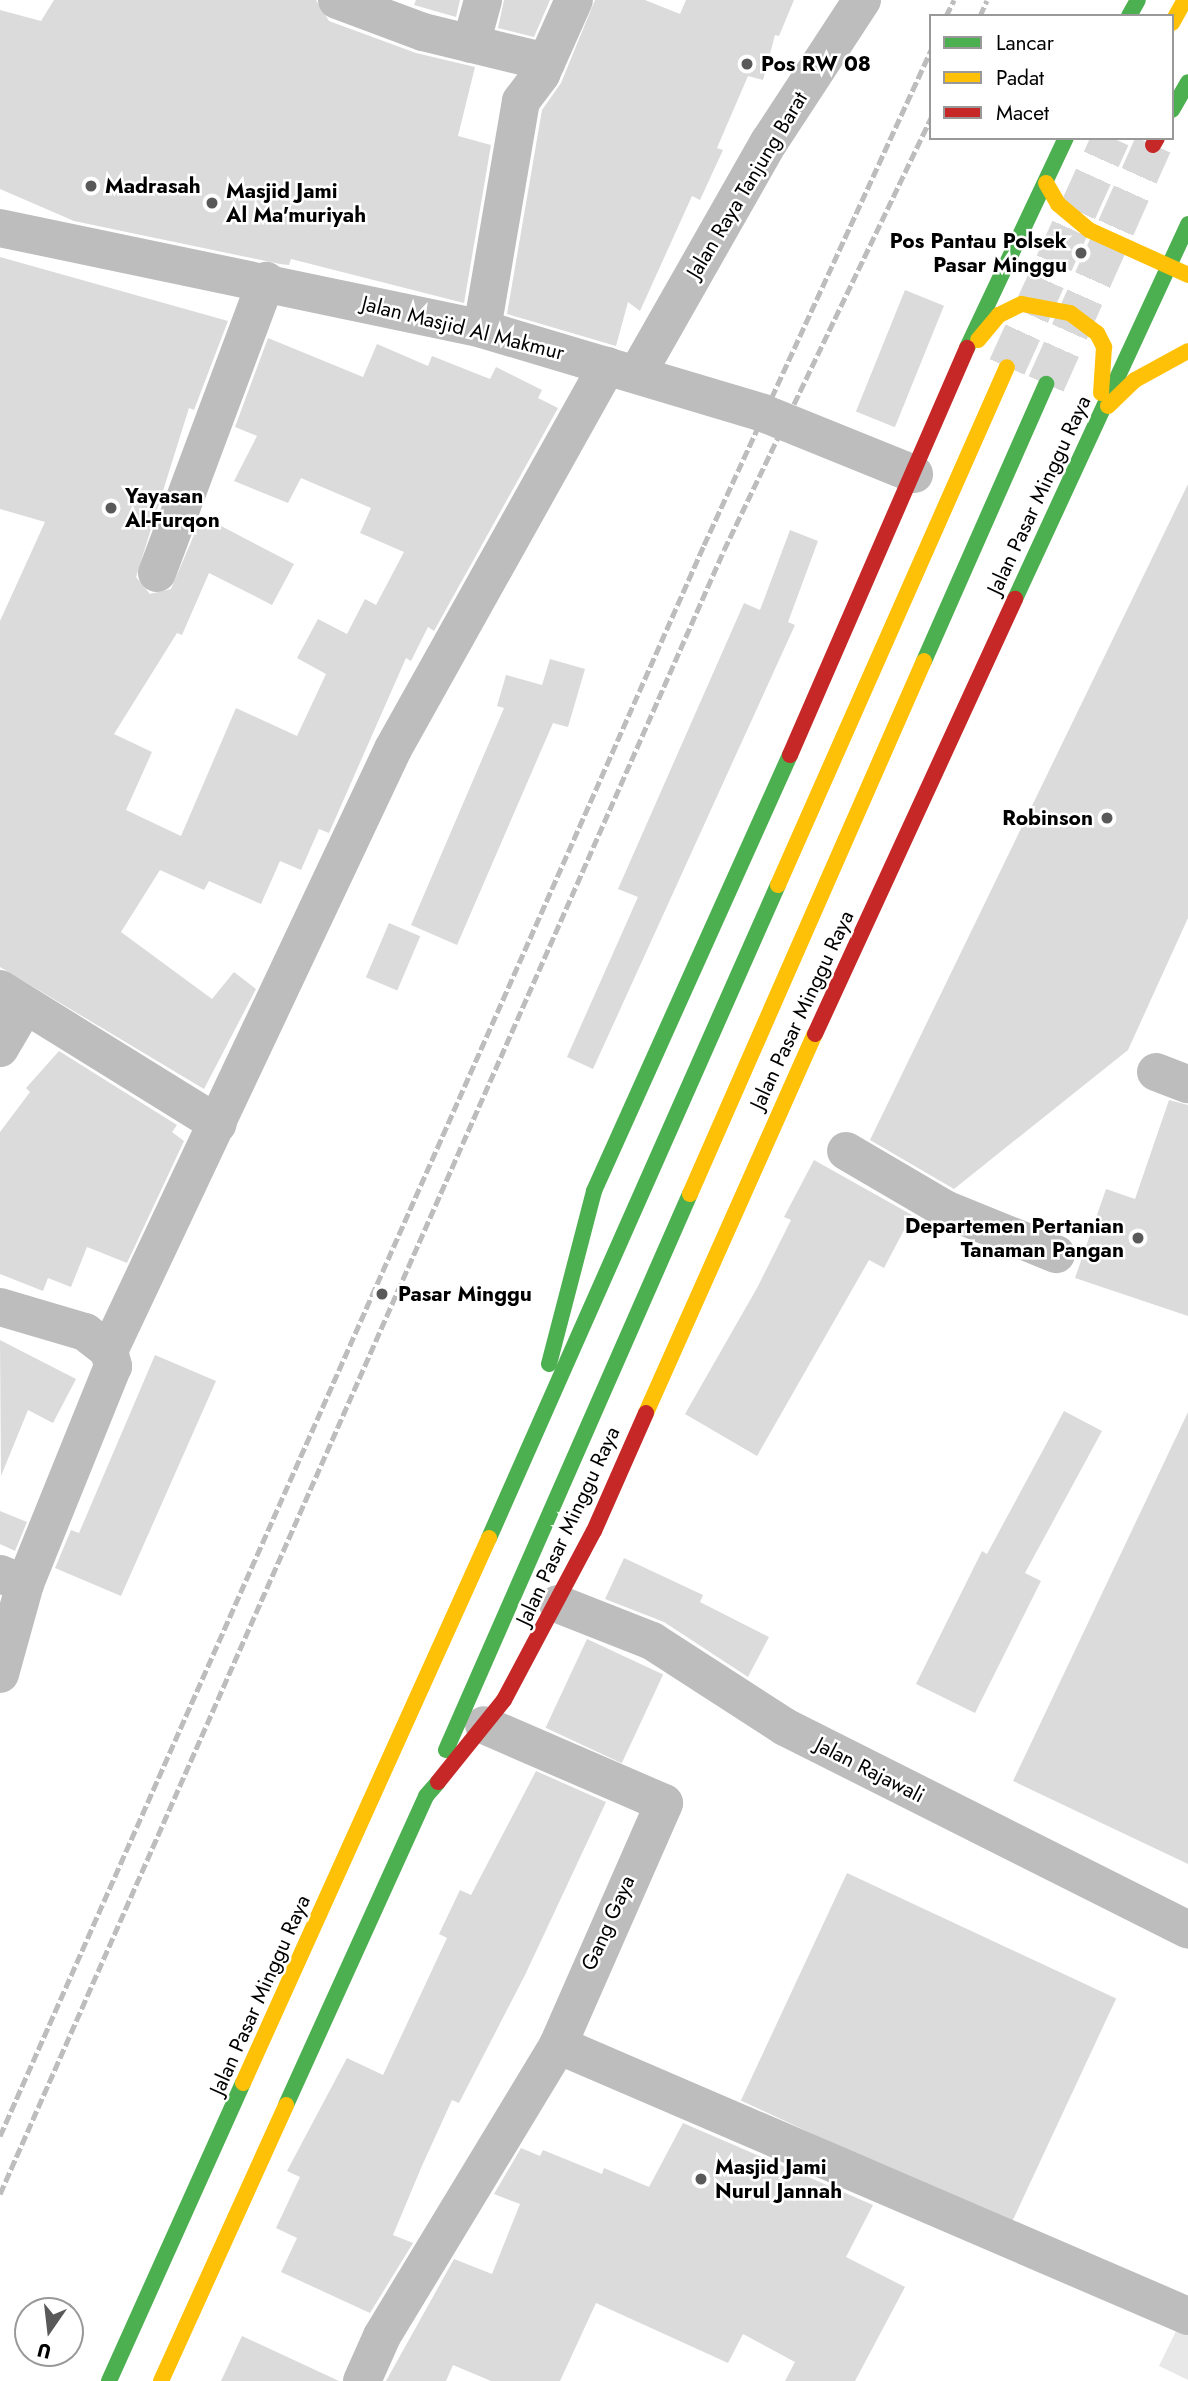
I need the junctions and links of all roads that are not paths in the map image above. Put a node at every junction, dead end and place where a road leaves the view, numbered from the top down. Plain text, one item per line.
1 (337, 0) edge
2 (483, 0) edge
3 (574, 0) edge
4 (862, 0) edge
5 (1185, 0) edge
6 (1174, 19) edge
7 (471, 44) junction
8 (546, 62) junction
9 (1188, 82) edge
10 (1174, 106) edge
11 (1065, 140) edge
12 (1046, 183) junction
13 (1188, 224) edge
14 (0, 228) edge
15 (1167, 266) junction
16 (1188, 275) edge
17 (266, 281) junction
18 (482, 329) junction
19 (1188, 351) edge
20 (961, 360) junction
21 (1007, 367) tunnel mouth
22 (622, 370) junction
23 (1046, 384) tunnel mouth
24 (1096, 422) junction
25 (914, 474) junction
26 (157, 573) dead end
27 (12, 998) edge
28 (0, 1048) edge
29 (218, 1124) junction
30 (846, 1152) dead end
31 (1047, 1249) dead end
32 (0, 1307) edge
33 (108, 1351) junction
34 (536, 1434) junction
35 (13, 1579) edge
36 (558, 1604) junction
37 (0, 1674) edge
38 (484, 1725) junction
39 (426, 1796) junction
40 (1188, 1930) edge
41 (558, 2045) junction
42 (1188, 2316) edge
43 (109, 2381) edge
44 (162, 2381) edge
45 (362, 2381) edge

1 - 7 street
2 - 7 street
3 - 8 street
4 - 22 street, Jalan Raya Tanjung Barat
5 - 6 main road
7 - 8 street
8 - 18 street
9 - 10 main road
11 - 12 main road, Jalan Pasar Minggu Raya
12 - 15 main road
12 - 20 main road, Jalan Pasar Minggu Raya
13 - 15 main road, Jalan Pasar Minggu Raya
14 - 17 street, Jalan Masjid Al Makmur
15 - 16 main road
15 - 24 main road, Jalan Pasar Minggu Raya
17 - 18 street, Jalan Masjid Al Makmur
17 - 26 street
18 - 22 street, Jalan Masjid Al Makmur
19 - 24 main road
20 - 24 main road
20 - 25 main road, Jalan Pasar Minggu Raya
21 - 34 main road, Jalan Pasar Minggu Raya
22 - 25 street, Jalan Masjid Al Makmur
22 - 29 street, Jalan Raya Tanjung Barat
23 - 39 main road, Jalan Pasar Minggu Raya
24 - 36 main road, Jalan Pasar Minggu Raya
25 - 34 main road, Jalan Pasar Minggu Raya
27 - 28 street
27 - 29 street
29 - 33 street, Jalan Raya Tanjung Barat
30 - 31 street
32 - 33 street
33 - 35 street
34 - 43 main road, Jalan Pasar Minggu Raya
35 - 37 street
36 - 38 main road, Jalan Pasar Minggu Raya
36 - 40 street, Jalan Rajawali
38 - 39 main road, Jalan Pasar Minggu Raya
38 - 41 street, Gang Gaya
39 - 44 main road, Jalan Pasar Minggu Raya
41 - 42 street
41 - 45 street, Gang Gaya

